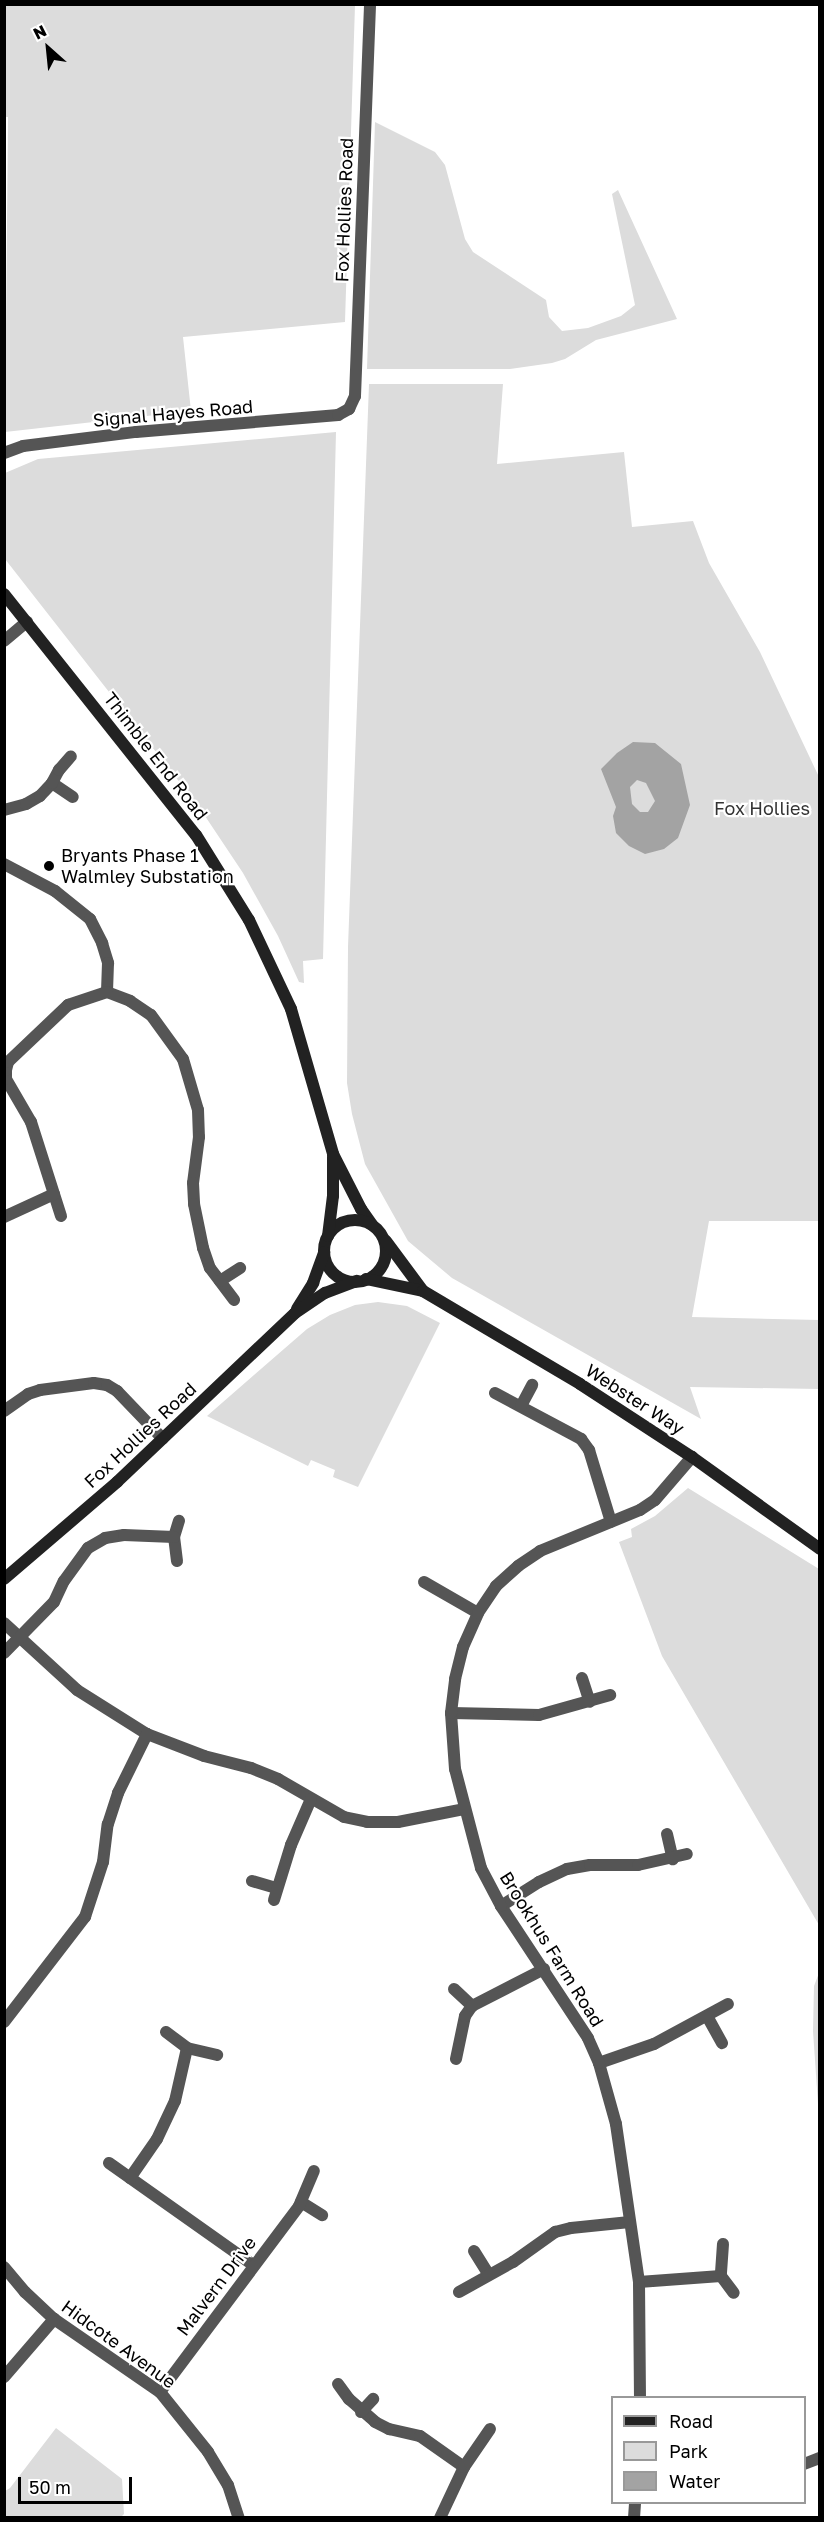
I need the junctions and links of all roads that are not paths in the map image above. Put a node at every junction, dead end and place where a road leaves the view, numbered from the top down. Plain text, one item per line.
1 (370, 4) edge
2 (345, 413) joint
3 (4, 453) edge
4 (4, 594) edge
5 (27, 622) junction
6 (4, 641) edge
7 (71, 756) dead end
8 (52, 783) junction
9 (73, 797) dead end
10 (4, 810) edge
11 (4, 864) edge
12 (107, 992) junction
13 (333, 1154) junction
14 (54, 1194) junction
15 (61, 1216) dead end
16 (4, 1217) edge
17 (372, 1225) junction
18 (382, 1236) junction
19 (328, 1237) junction
20 (324, 1251) junction
21 (240, 1268) dead end
22 (361, 1280) junction
23 (220, 1281) junction
24 (423, 1291) junction
25 (234, 1300) dead end
26 (295, 1313) junction
27 (532, 1385) dead end
28 (495, 1393) dead end
29 (521, 1406) junction
30 (4, 1411) edge
31 (163, 1439) junction
32 (692, 1457) junction
33 (179, 1521) dead end
34 (611, 1522) junction
35 (174, 1537) junction
36 (819, 1549) edge
37 (177, 1561) dead end
38 (4, 1579) edge
39 (424, 1582) dead end
40 (478, 1613) junction
41 (4, 1623) edge
42 (19, 1638) junction
43 (4, 1653) edge
44 (582, 1678) dead end
45 (610, 1695) dead end
46 (591, 1702) junction
47 (451, 1713) junction
48 (147, 1734) junction
49 (311, 1799) junction
50 (464, 1809) junction
51 (667, 1834) dead end
52 (687, 1854) dead end
53 (673, 1859) junction
54 (252, 1881) dead end
55 (501, 1906) junction
56 (544, 1969) junction
57 (454, 1989) dead end
58 (728, 2004) dead end
59 (472, 2006) junction
60 (707, 2016) junction
61 (4, 2022) edge
62 (166, 2032) dead end
63 (722, 2043) dead end
64 (187, 2048) junction
65 (217, 2055) dead end
66 (456, 2059) dead end
67 (599, 2063) junction
68 (109, 2163) dead end
69 (314, 2171) dead end
70 (130, 2178) junction
71 (301, 2202) junction
72 (321, 2215) dead end
73 (630, 2222) junction
74 (723, 2244) dead end
75 (474, 2251) dead end
76 (253, 2265) junction
77 (4, 2267) edge
78 (489, 2275) junction
79 (721, 2276) junction
80 (639, 2282) junction
81 (459, 2292) dead end
82 (734, 2293) dead end
83 (54, 2319) junction
84 (4, 2377) edge
85 (338, 2384) dead end
86 (160, 2392) junction
87 (640, 2396) edge
88 (373, 2399) dead end
89 (361, 2412) junction
90 (490, 2429) dead end
91 (464, 2467) junction
92 (239, 2517) edge
93 (440, 2517) edge

1 - 2 street, Fox Hollies Road
2 - 3 street, Signal Hayes Road
4 - 5 street, Thimble End Road
5 - 6 street
5 - 13 street, Thimble End Road
7 - 8 street
8 - 9 street
8 - 10 street
11 - 12 street
12 - 14 street
12 - 23 street
13 - 17 street, Thimble End Road
13 - 19 street, Thimble End Road
14 - 15 street
14 - 16 street
17 - 18 street
17 - 19 street
18 - 22 street
18 - 24 street, Webster Way
19 - 20 street
20 - 22 street
20 - 26 street, Fox Hollies Road
21 - 23 street
22 - 24 street, Webster Way
22 - 26 street, Fox Hollies Road
23 - 25 street
24 - 32 street, Webster Way
26 - 31 street, Fox Hollies Road
27 - 29 street
28 - 29 street
29 - 34 street
30 - 31 street
31 - 38 street, Fox Hollies Road
32 - 34 street, Brookhus Farm Road
32 - 36 street, Webster Way
33 - 35 street
34 - 40 street, Brookhus Farm Road
35 - 37 street
35 - 42 street
39 - 40 street
40 - 47 street, Brookhus Farm Road
41 - 42 street
42 - 43 street
42 - 48 street
44 - 46 street
45 - 46 street
46 - 47 street
47 - 50 street, Brookhus Farm Road
48 - 49 street
48 - 61 street
49 - 50 street
49 - 54 street
50 - 55 street, Brookhus Farm Road
51 - 53 street
52 - 53 street
53 - 55 street
55 - 56 street, Brookhus Farm Road
56 - 59 street
56 - 67 street, Brookhus Farm Road
57 - 59 street
58 - 60 street
59 - 66 street
60 - 63 street
60 - 67 street
62 - 64 street
64 - 65 street
64 - 70 street
67 - 73 street, Brookhus Farm Road
68 - 70 street
69 - 71 street, Malvern Drive
70 - 76 street
71 - 72 street
71 - 76 street, Malvern Drive
73 - 78 street
73 - 80 street, Brookhus Farm Road
74 - 79 street
75 - 78 street
76 - 86 street, Malvern Drive
77 - 83 street, Hidcote Avenue
78 - 81 street
79 - 80 street
79 - 82 street
80 - 87 street, Brookhus Farm Road
83 - 84 street
83 - 86 street, Hidcote Avenue
85 - 89 street
86 - 92 street, Hidcote Avenue
88 - 89 street
89 - 91 street
90 - 91 street
91 - 93 street

